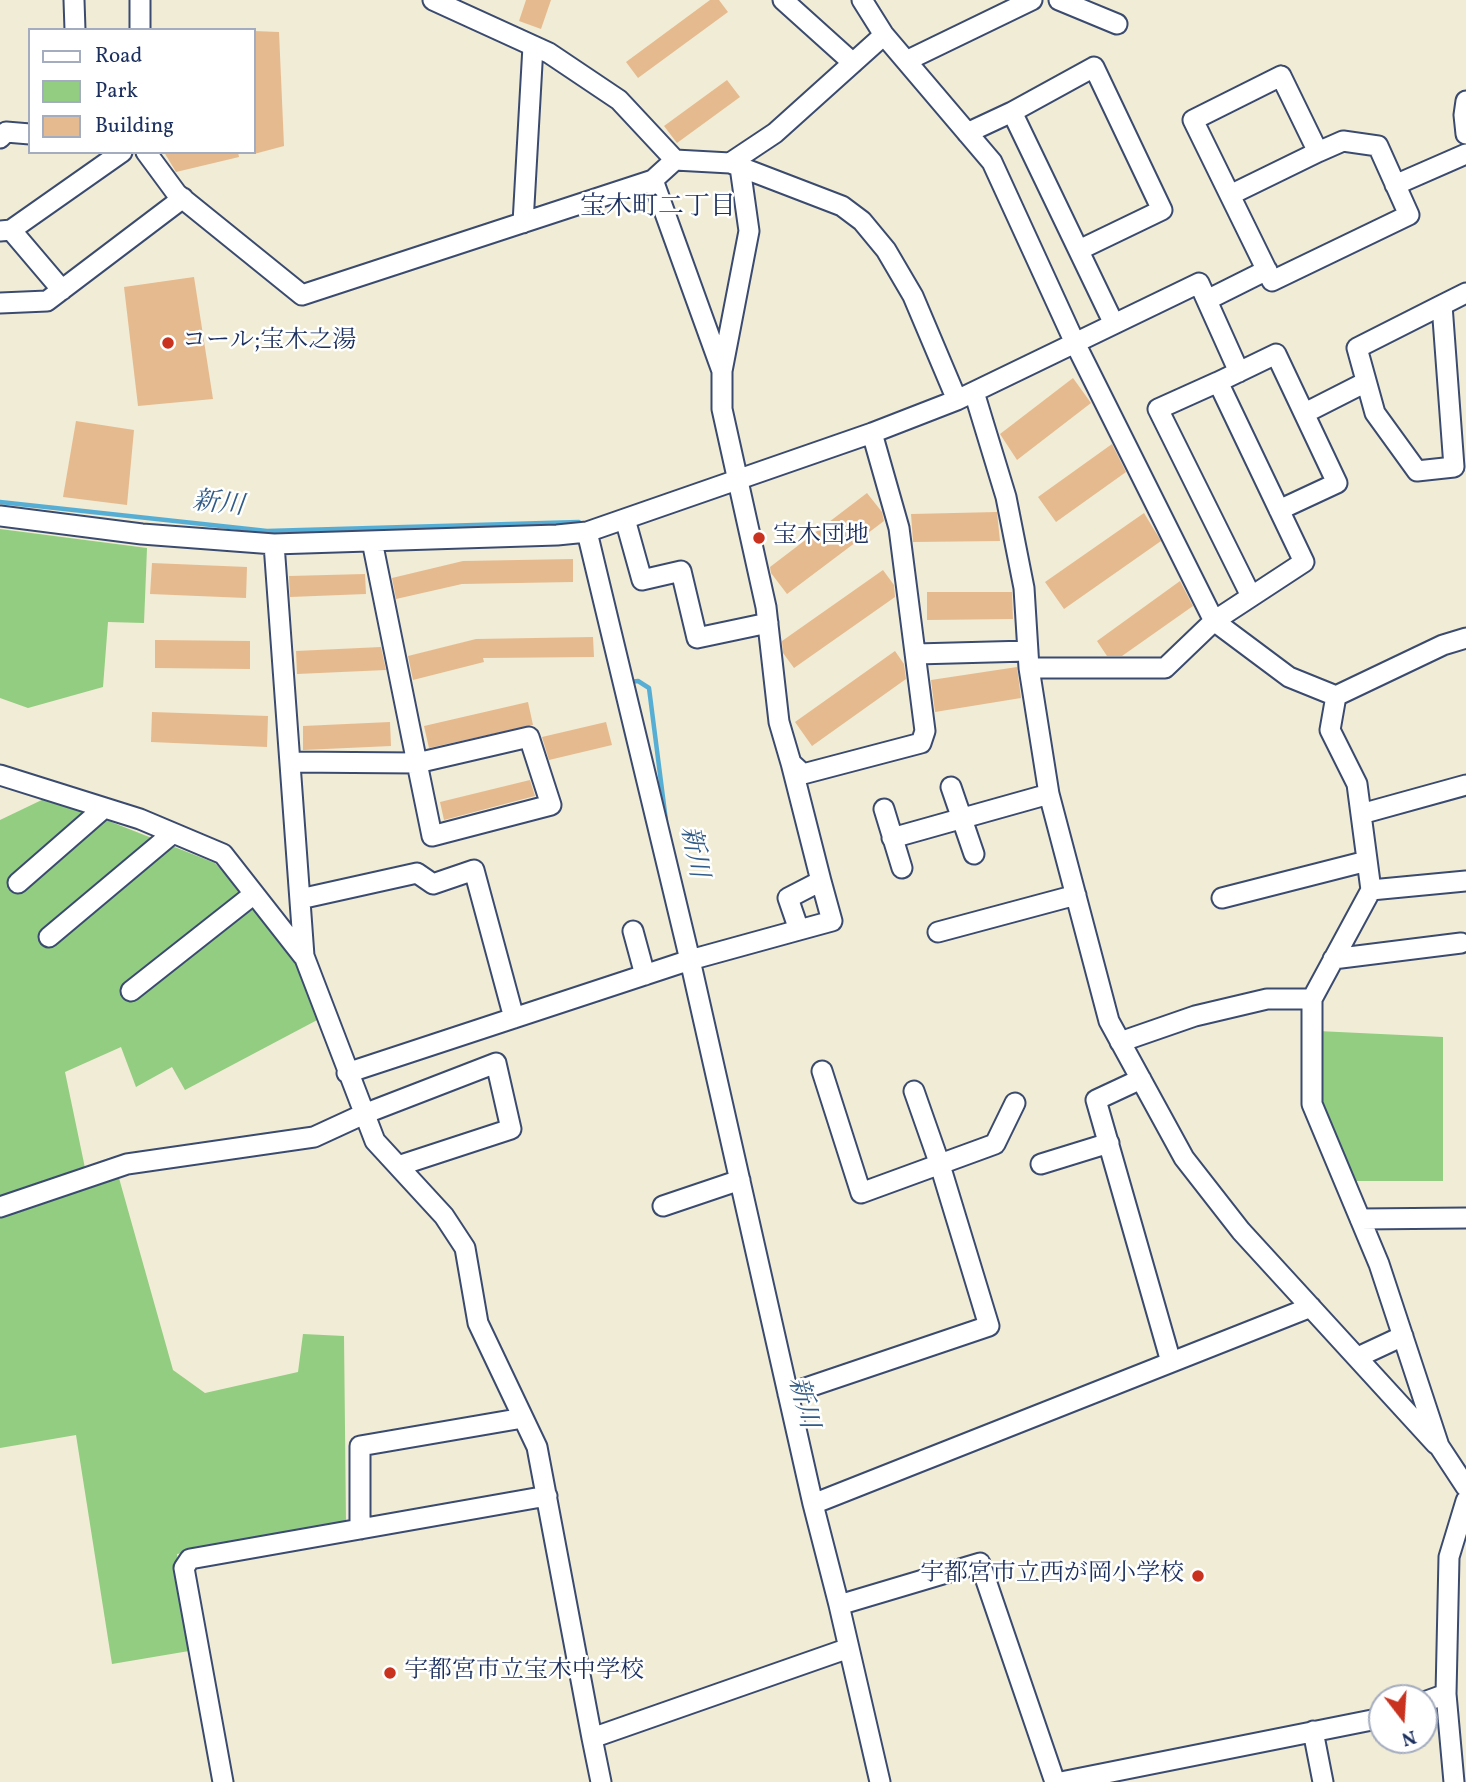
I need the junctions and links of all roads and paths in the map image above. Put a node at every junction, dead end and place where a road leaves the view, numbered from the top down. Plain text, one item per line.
1 (74, 0) edge
2 (140, 0) edge
3 (433, 0) edge
4 (783, 0) edge
5 (862, 0) edge
6 (1032, 0) edge
7 (1059, 0) edge
8 (1117, 24) dead end
9 (75, 28) edge
10 (140, 28) edge
11 (884, 35) junction
12 (533, 46) junction
13 (906, 61) junction
14 (853, 63) junction
15 (1466, 101) edge
16 (1012, 112) junction
17 (967, 133) junction
18 (28, 134) edge
19 (1466, 134) edge
20 (0, 138) edge
21 (1318, 152) junction
22 (119, 154) edge
23 (148, 154) edge
24 (1466, 154) edge
25 (675, 160) junction
26 (735, 165) junction
27 (653, 180) junction
28 (1395, 185) junction
29 (1230, 195) junction
30 (183, 198) junction
31 (523, 223) junction
32 (5, 230) edge
33 (1079, 250) junction
34 (1266, 270) junction
35 (62, 290) junction
36 (1466, 293) edge
37 (1207, 300) junction
38 (0, 303) edge
39 (1442, 305) junction
40 (1114, 324) junction
41 (1074, 343) junction
42 (722, 371) junction
43 (1239, 372) junction
44 (1218, 382) junction
45 (1366, 382) junction
46 (965, 396) junction
47 (1305, 413) junction
48 (872, 433) junction
49 (738, 480) junction
50 (1279, 510) junction
51 (0, 516) edge
52 (625, 519) junction
53 (587, 532) junction
54 (372, 541) junction
55 (274, 544) junction
56 (1251, 596) junction
57 (1214, 621) junction
58 (768, 623) junction
59 (1466, 638) edge
60 (916, 654) junction
61 (1028, 659) junction
62 (1336, 696) junction
63 (290, 762) junction
64 (417, 763) junction
65 (790, 763) junction
66 (0, 775) edge
67 (1466, 785) edge
68 (951, 787) dead end
69 (1049, 794) junction
70 (104, 808) junction
71 (884, 809) dead end
72 (1361, 814) junction
73 (961, 818) junction
74 (173, 833) junction
75 (892, 838) junction
76 (974, 854) dead end
77 (1367, 861) junction
78 (902, 868) dead end
79 (821, 881) junction
80 (1466, 881) edge
81 (18, 883) dead end
82 (1371, 890) junction
83 (254, 894) junction
84 (1076, 895) junction
85 (1222, 898) dead end
86 (300, 899) junction
87 (799, 930) junction
88 (633, 931) dead end
89 (937, 932) dead end
90 (49, 937) dead end
91 (1461, 943) dead end
92 (304, 956) junction
93 (690, 960) junction
94 (1333, 960) junction
95 (645, 975) junction
96 (131, 991) dead end
97 (1312, 999) junction
98 (514, 1018) junction
99 (1120, 1042) junction
100 (822, 1070) dead end
101 (347, 1073) junction
102 (1141, 1079) junction
103 (914, 1091) dead end
104 (1015, 1103) dead end
105 (364, 1114) junction
106 (1108, 1143) junction
107 (1041, 1164) dead end
108 (940, 1165) junction
109 (398, 1166) junction
110 (740, 1180) junction
111 (663, 1206) dead end
112 (0, 1207) edge
113 (1360, 1219) junction
114 (1466, 1219) edge
115 (1311, 1307) junction
116 (1403, 1336) junction
117 (1358, 1357) junction
118 (1171, 1362) junction
119 (788, 1395) junction
120 (523, 1418) junction
121 (1439, 1447) junction
122 (1466, 1487) edge
123 (547, 1496) junction
124 (1466, 1501) edge
125 (813, 1504) junction
126 (360, 1529) junction
127 (839, 1605) junction
128 (849, 1648) junction
129 (1446, 1694) junction
130 (1438, 1697) edge
131 (1368, 1721) edge
132 (1313, 1731) junction
133 (592, 1738) junction
134 (1123, 1776) edge
135 (223, 1782) edge
136 (601, 1782) edge
137 (880, 1782) edge
138 (1055, 1782) edge
139 (1061, 1782) edge
140 (1323, 1782) edge
141 (1454, 1782) edge

1 - 9 street
2 - 10 street
3 - 12 street
4 - 14 street
5 - 11 street
6 - 13 street
7 - 8 street
11 - 13 street
11 - 14 street
12 - 25 street
12 - 31 street
13 - 17 street
14 - 26 street
15 - 19 street
16 - 17 street
16 - 33 street
16 - 33 street
17 - 41 street
18 - 20 street
21 - 28 street
21 - 29 street
21 - 29 street
22 - 32 street
23 - 30 street
24 - 28 street
25 - 26 street
25 - 27 street
26 - 42 street
26 - 46 street
27 - 31 street
27 - 42 street
28 - 34 street
29 - 34 street
30 - 31 street
30 - 35 street
32 - 35 street
33 - 40 street
34 - 37 street
35 - 38 street
36 - 39 street
37 - 40 street
37 - 43 street
39 - 45 street
39 - 45 street
40 - 41 street
41 - 46 street
41 - 57 street
42 - 49 street
43 - 44 street
43 - 47 street
44 - 50 street
44 - 56 street
45 - 47 street
46 - 48 street
46 - 61 street
47 - 50 street
48 - 49 street
48 - 60 street
49 - 52 street
49 - 58 street
50 - 56 street
51 - 55 street
52 - 53 street
52 - 58 street
53 - 54 street
53 - 93 street
54 - 55 street
54 - 64 street
55 - 63 street
56 - 57 street
57 - 61 street
57 - 62 street
58 - 65 street
59 - 62 street
60 - 61 street
60 - 65 street
61 - 69 street
62 - 72 street
63 - 64 street
63 - 86 street
64 - 64 street
65 - 79 street
66 - 70 street
67 - 72 street
68 - 73 street
69 - 73 street
69 - 84 street
70 - 74 street
70 - 81 street
71 - 75 street
72 - 77 street
73 - 75 street
73 - 76 street
74 - 83 street
74 - 90 street
75 - 78 street
77 - 82 street
77 - 85 street
79 - 87 street
79 - 87 street
80 - 82 street
82 - 94 street
83 - 92 street
83 - 96 street
84 - 89 street
84 - 99 street
86 - 92 street
86 - 98 street
87 - 93 street
88 - 95 street
91 - 94 street
92 - 101 street
93 - 95 street
93 - 110 street
94 - 97 street
95 - 98 street
97 - 99 street
97 - 113 street
98 - 101 street
99 - 102 street
100 - 108 street
101 - 105 street
102 - 106 street
102 - 115 street
103 - 108 street
104 - 108 street
105 - 109 street
105 - 109 street
105 - 112 street
106 - 107 street
106 - 118 street
108 - 119 street
109 - 120 street
110 - 111 street
110 - 119 street
113 - 114 street
113 - 116 street
115 - 117 street
115 - 118 street
116 - 117 street
116 - 121 street
117 - 121 street
118 - 125 street
119 - 125 street
120 - 123 street
120 - 126 street
121 - 122 street
123 - 126 street
123 - 133 street
124 - 129 street
125 - 127 street
126 - 135 street
127 - 128 street
127 - 138 street
128 - 133 street
128 - 137 street
129 - 130 street
129 - 141 street
131 - 132 street
132 - 134 street
132 - 140 street
133 - 136 street
134 - 139 street

